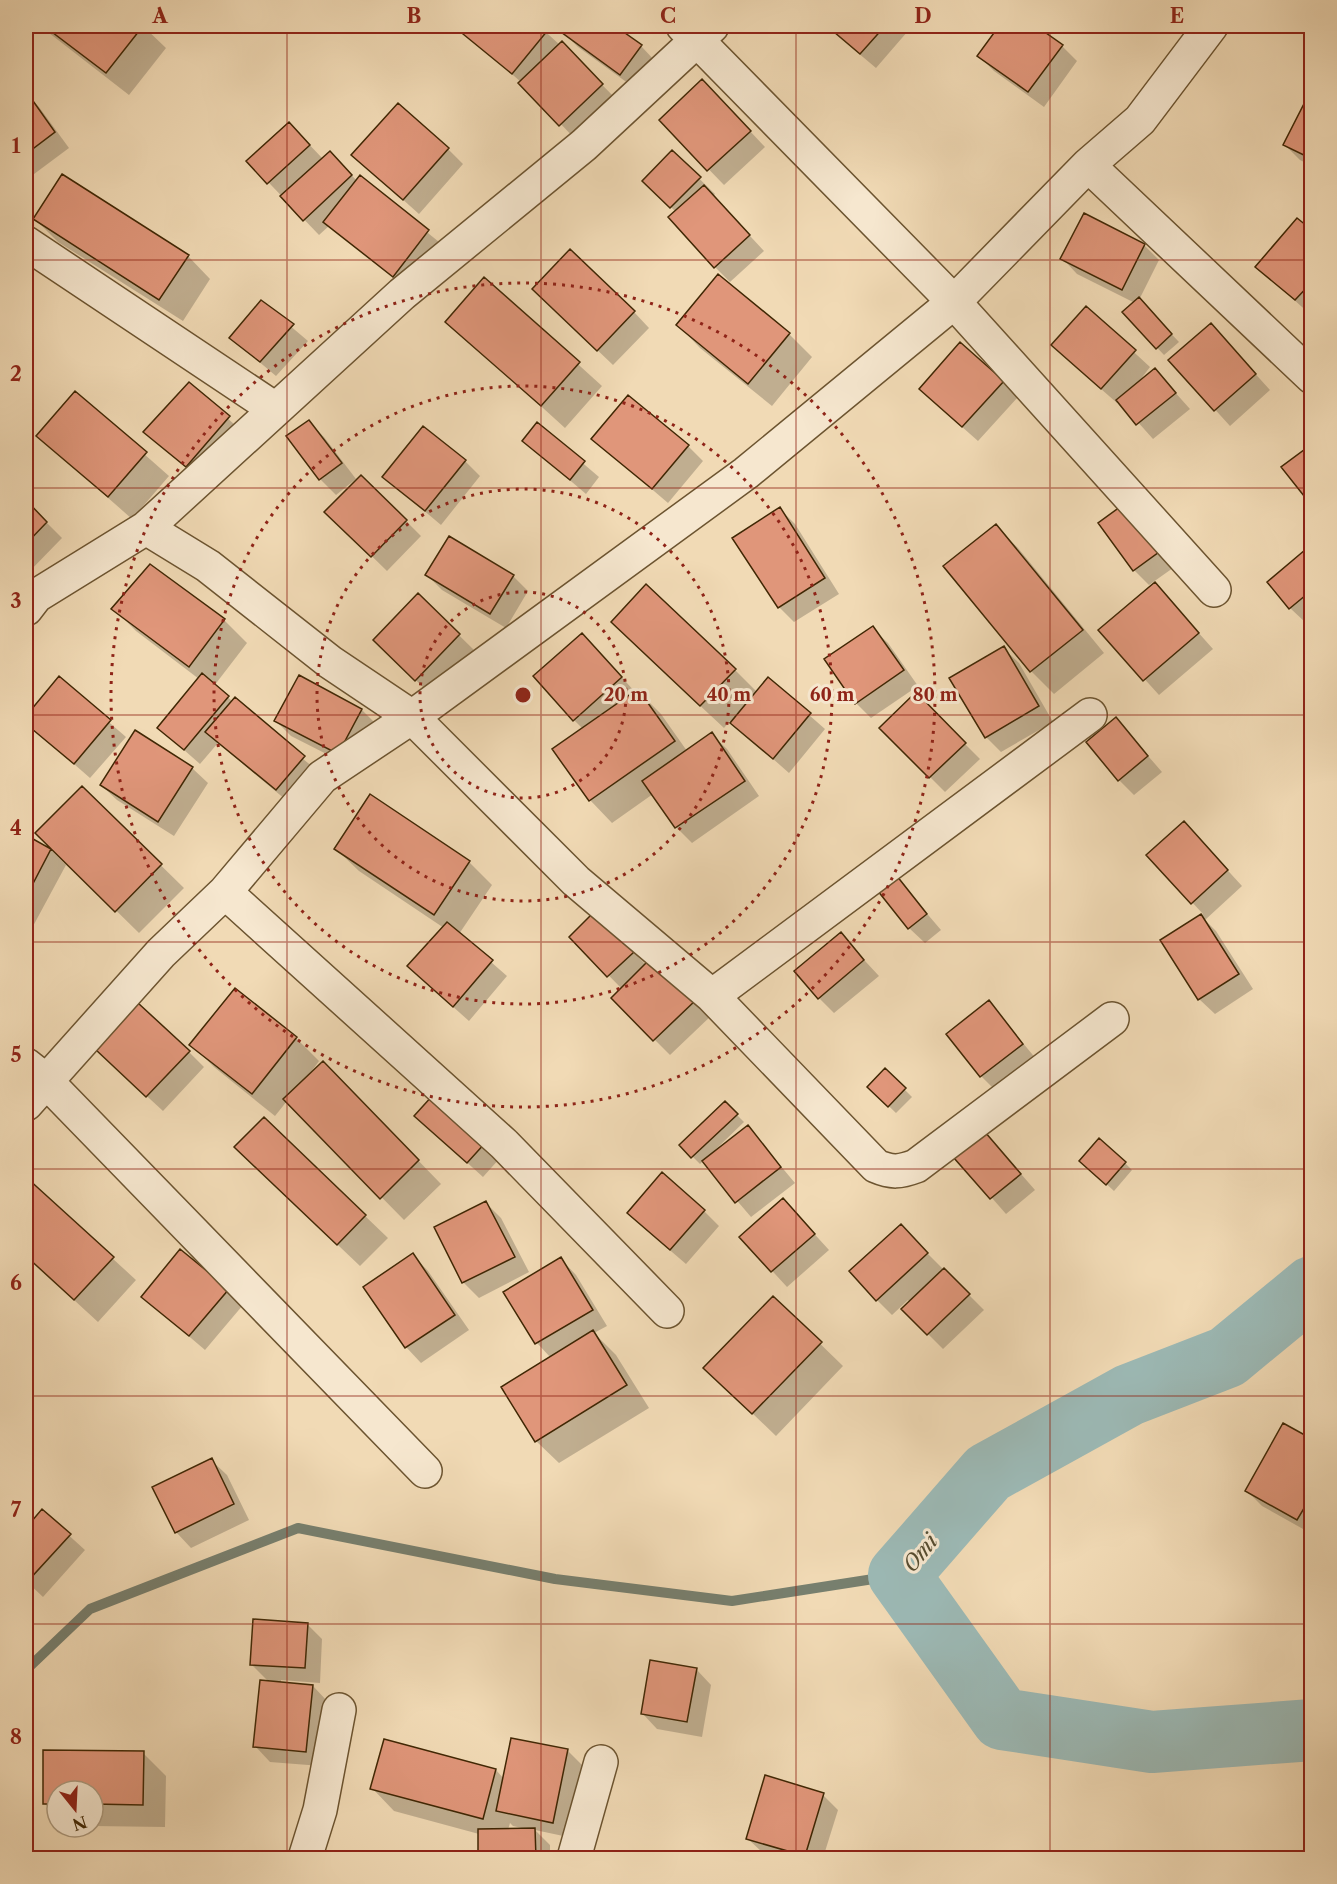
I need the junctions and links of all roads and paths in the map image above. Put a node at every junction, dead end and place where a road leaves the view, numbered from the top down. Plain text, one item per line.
1 (1211, 26) edge
2 (697, 30) edge
3 (1088, 165) junction
4 (26, 243) edge
5 (954, 302) junction
6 (1311, 377) edge
7 (275, 409) junction
8 (146, 528) junction
9 (1214, 590) dead end
10 (26, 609) edge
11 (1089, 715) dead end
12 (412, 717) junction
13 (225, 892) junction
14 (712, 996) junction
15 (1112, 1019) dead end
16 (32, 1083) edge
17 (667, 1311) dead end
18 (425, 1471) dead end
19 (339, 1710) dead end
20 (601, 1762) dead end
21 (305, 1858) edge
22 (573, 1858) edge

1 - 3 street
2 - 5 street
2 - 7 street
3 - 5 street
3 - 6 street
4 - 7 street
5 - 9 street
5 - 12 street
7 - 8 street
8 - 10 street
8 - 12 street
11 - 14 street
12 - 13 street
12 - 14 street
13 - 16 street
13 - 17 street
14 - 15 street
16 - 18 street
19 - 21 street
20 - 22 street

